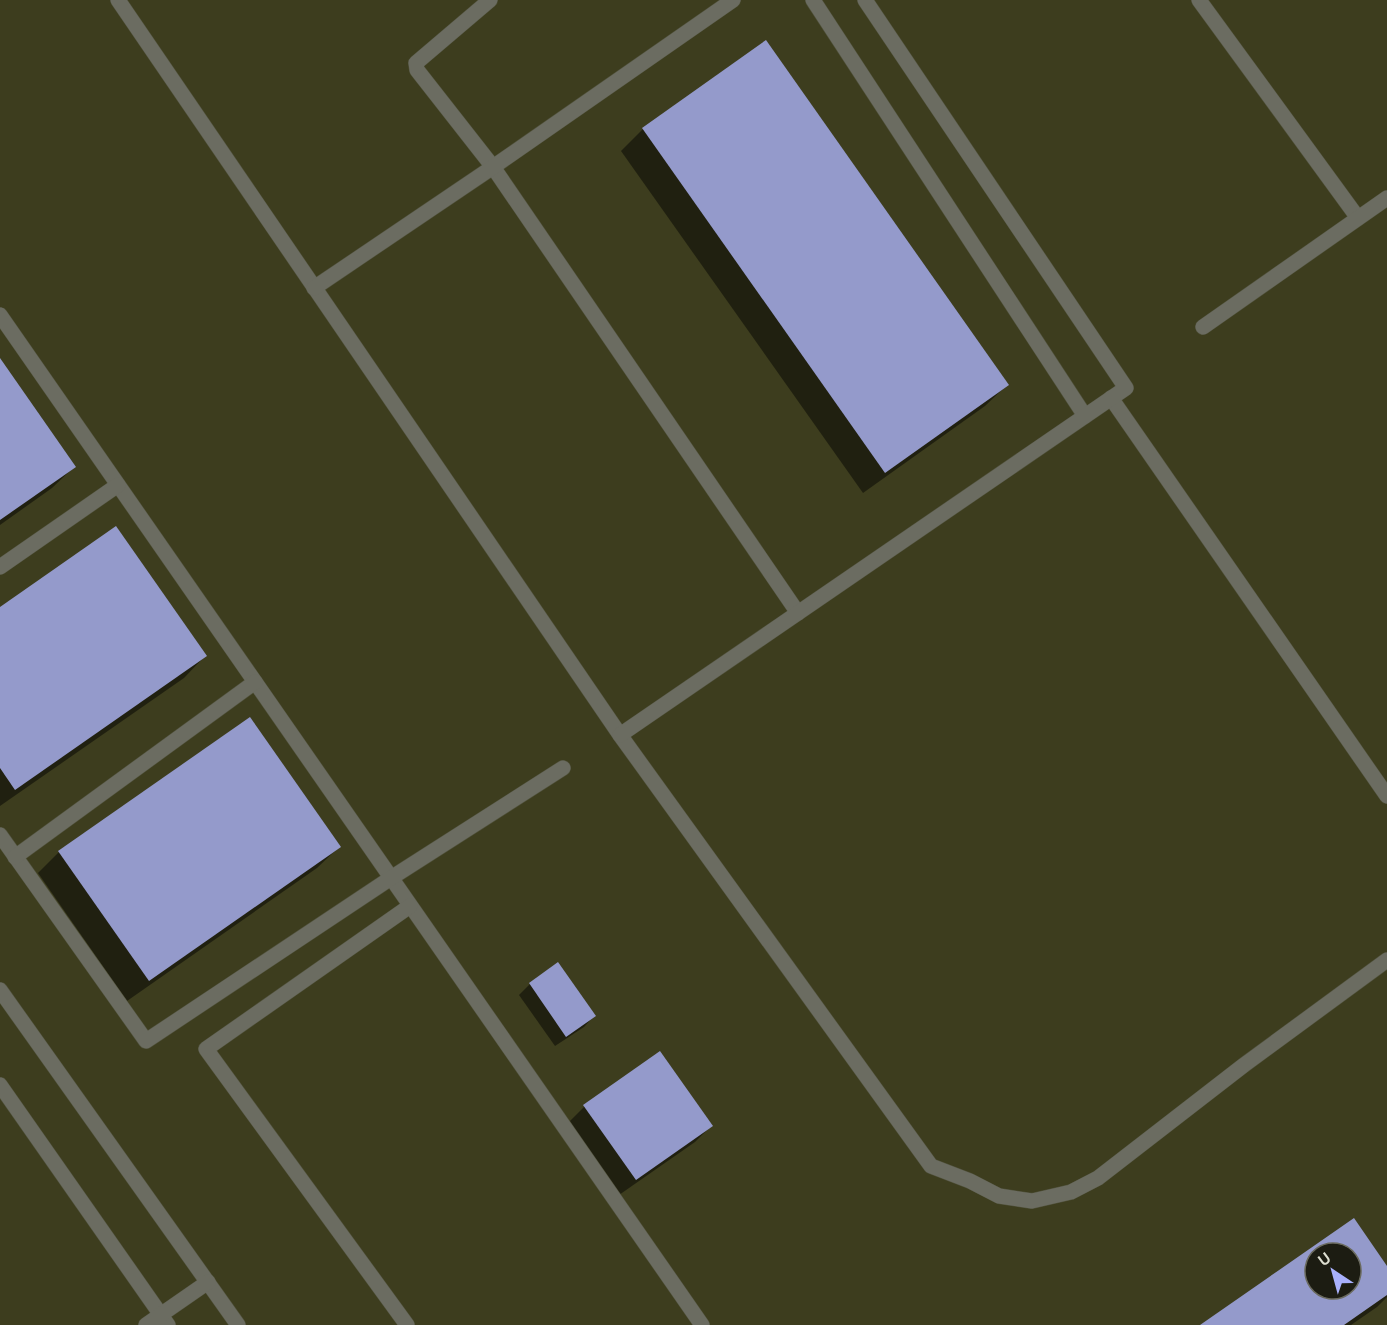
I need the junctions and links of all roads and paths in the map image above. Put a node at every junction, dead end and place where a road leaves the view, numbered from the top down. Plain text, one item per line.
1 (118, 0) edge
2 (490, 0) edge
3 (733, 0) edge
4 (813, 0) edge
5 (865, 0) edge
6 (1199, 0) edge
7 (493, 167) junction
8 (1387, 198) edge
9 (1358, 218) junction
10 (314, 288) junction
11 (0, 315) edge
12 (1203, 327) dead end
13 (1111, 398) junction
14 (1085, 416) junction
15 (118, 485) junction
16 (0, 567) edge
17 (798, 613) junction
18 (255, 682) junction
19 (620, 735) junction
20 (562, 768) dead end
21 (1387, 796) edge
22 (0, 835) edge
23 (15, 857) junction
24 (391, 878) junction
25 (410, 906) junction
26 (1387, 960) edge
27 (0, 990) edge
28 (0, 1085) edge
29 (208, 1282) junction
30 (165, 1320) edge
31 (146, 1325) edge
32 (238, 1325) edge
33 (407, 1325) edge
34 (702, 1325) edge

1 - 10 lane
2 - 7 lane
3 - 7 lane
4 - 14 lane
5 - 13 lane
6 - 9 lane
7 - 10 lane
7 - 17 lane
8 - 9 lane
9 - 12 lane
10 - 19 lane
11 - 15 lane
13 - 14 lane
13 - 21 lane
14 - 17 lane
15 - 16 lane
15 - 18 lane
17 - 19 lane
18 - 23 lane
18 - 24 lane
19 - 26 lane
20 - 24 lane
22 - 23 lane
23 - 24 lane
24 - 25 lane
25 - 33 lane
25 - 34 lane
27 - 29 lane
28 - 30 lane
29 - 30 lane
29 - 32 lane
30 - 31 lane

